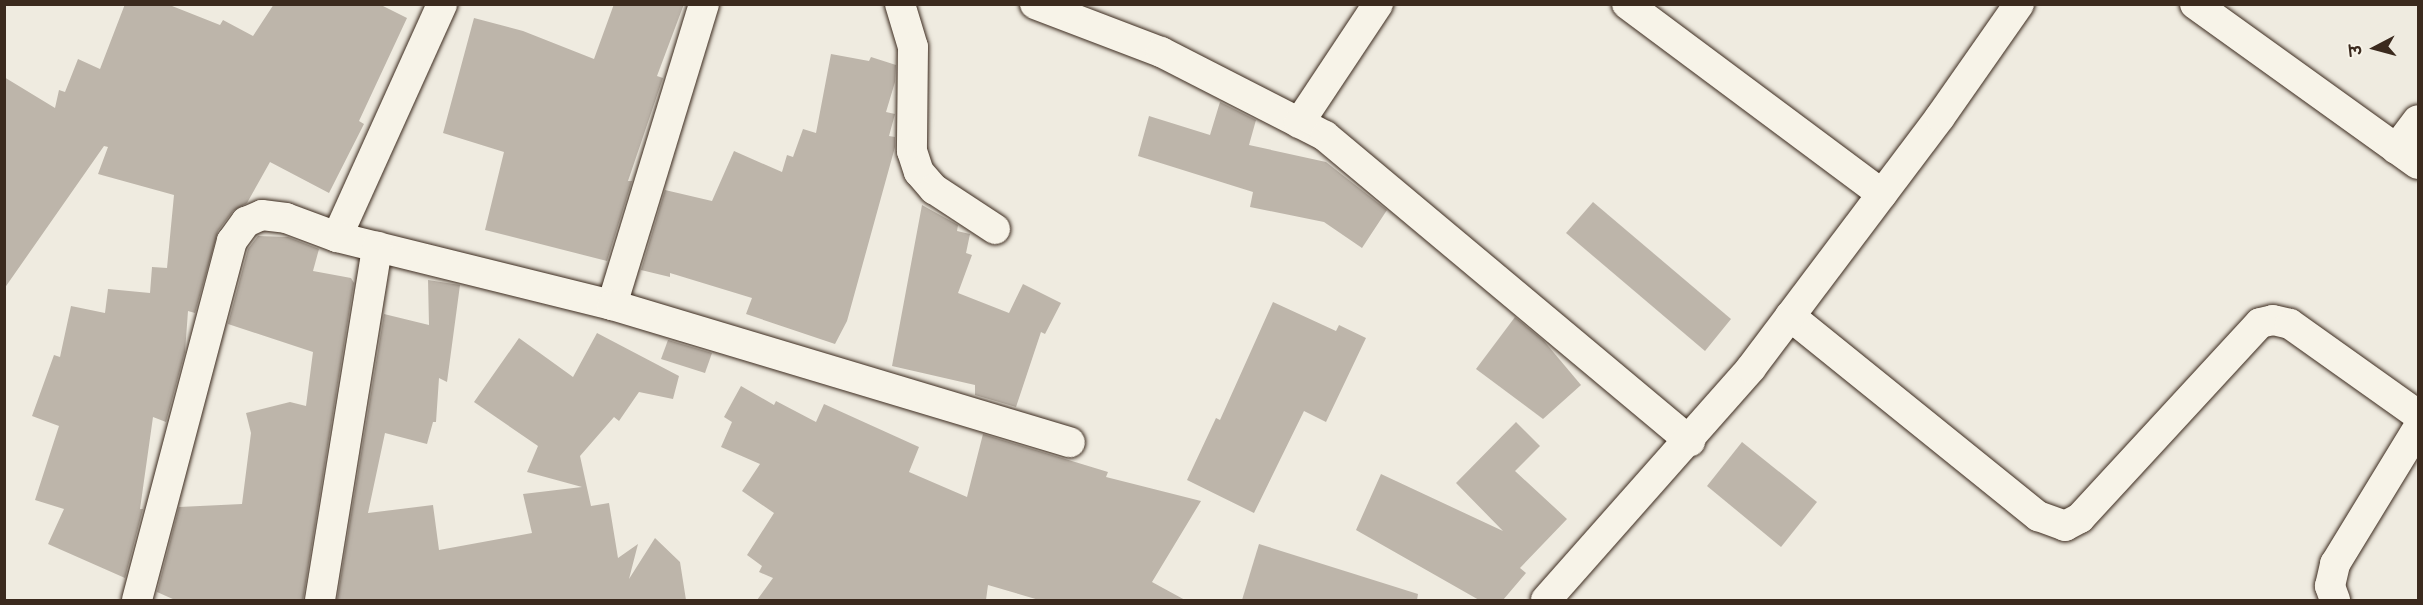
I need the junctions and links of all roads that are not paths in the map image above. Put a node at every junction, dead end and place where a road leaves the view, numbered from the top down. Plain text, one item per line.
1 (442, 4) edge
2 (704, 4) edge
3 (900, 4) edge
4 (1035, 4) edge
5 (1378, 4) edge
6 (1627, 4) edge
7 (2019, 4) edge
8 (2195, 4) edge
9 (2418, 120) edge
10 (1299, 123) junction
11 (2407, 157) edge
12 (1882, 194) junction
13 (995, 228) dead end
14 (337, 237) junction
15 (377, 247) junction
16 (612, 305) junction
17 (1790, 316) junction
18 (2418, 415) edge
19 (2418, 428) edge
20 (1690, 441) junction
21 (1070, 442) dead end
22 (137, 600) edge
23 (320, 600) edge
24 (1546, 600) edge
25 (2335, 600) edge

1 - 14 street
2 - 16 street
3 - 13 street
4 - 10 street
5 - 10 street
6 - 12 street
7 - 12 street
8 - 11 street
9 - 11 street
10 - 20 street
12 - 17 street
14 - 15 street
14 - 22 street
15 - 16 street
15 - 23 street
16 - 21 street
17 - 18 street
17 - 20 street
19 - 25 street
20 - 24 street

